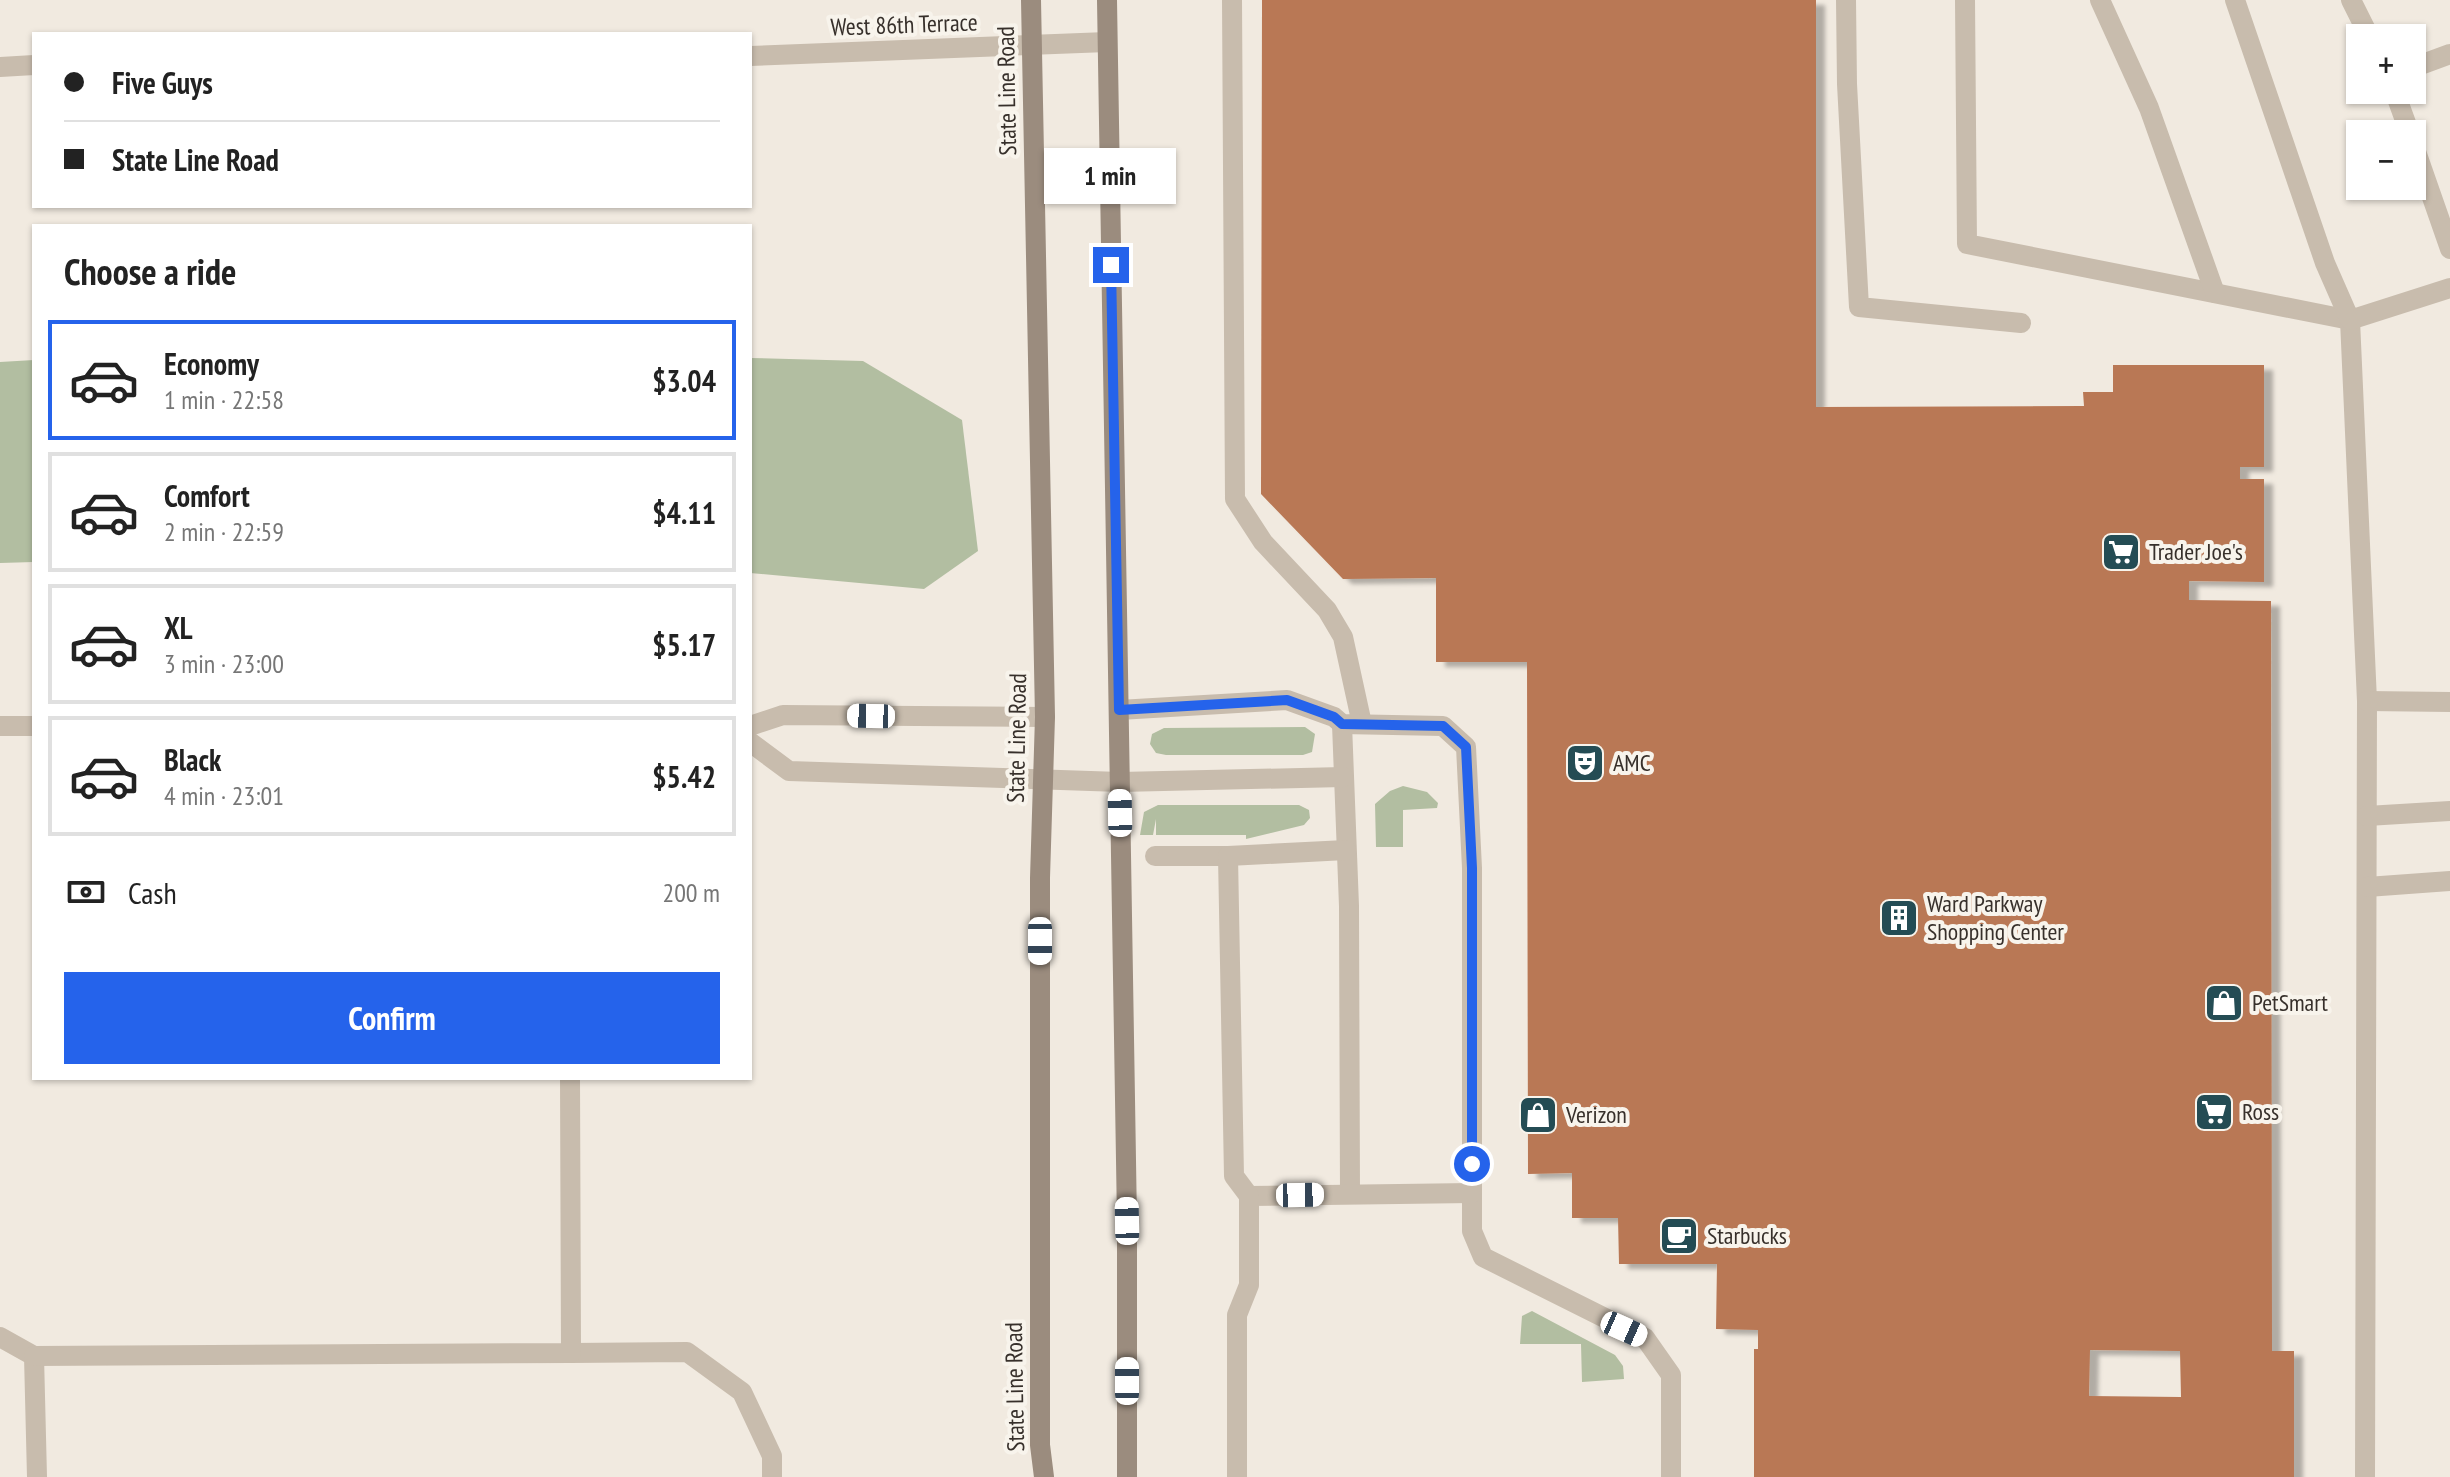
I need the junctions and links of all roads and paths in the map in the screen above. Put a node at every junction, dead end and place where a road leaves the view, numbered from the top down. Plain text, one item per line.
1 (1031, 0) edge
2 (1107, 0) edge
3 (1232, 0) edge
4 (1846, 0) edge
5 (1965, 0) edge
6 (2100, 0) edge
7 (2235, 0) edge
8 (2351, 0) edge
9 (2363, 24) edge
10 (1107, 42) junction
11 (1032, 46) junction
12 (2450, 54) edge
13 (752, 56) edge
14 (2426, 63) edge
15 (32, 65) edge
16 (0, 67) edge
17 (2426, 180) edge
18 (2450, 249) edge
19 (2450, 288) edge
20 (2215, 293) junction
21 (2350, 320) junction
22 (2021, 323) dead end
23 (2367, 701) junction
24 (2450, 702) edge
25 (1119, 710) junction
26 (1045, 717) junction
27 (1352, 724) junction
28 (752, 725) edge
29 (0, 726) edge
30 (32, 726) edge
31 (752, 743) edge
32 (1343, 777) junction
33 (1042, 780) junction
34 (1120, 782) junction
35 (2450, 811) edge
36 (2367, 816) junction
37 (1346, 850) junction
38 (1155, 856) dead end
39 (1228, 856) junction
40 (2450, 881) edge
41 (2367, 887) junction
42 (570, 1080) edge
43 (1350, 1193) junction
44 (1472, 1193) junction
45 (1249, 1196) junction
46 (0, 1337) edge
47 (571, 1353) junction
48 (34, 1356) junction
49 (37, 1477) edge
50 (772, 1477) edge
51 (1044, 1477) edge
52 (1127, 1477) edge
53 (1237, 1477) edge
54 (1671, 1477) edge
55 (2365, 1477) edge

1 - 11 main road, State Line Road
2 - 10 main road
3 - 27 street
4 - 22 street
5 - 20 street
6 - 20 street
7 - 21 street
8 - 9 street
10 - 11 street, West 86th Terrace
10 - 25 main road
11 - 13 street, West 86th Terrace
11 - 26 main road, State Line Road
12 - 14 street
15 - 16 street
17 - 18 street
19 - 21 street
20 - 21 street
21 - 23 street
23 - 24 street
23 - 36 street
25 - 27 street
25 - 34 main road
26 - 28 street
26 - 33 main road, State Line Road
27 - 32 street
27 - 44 street
29 - 30 street
31 - 33 street
32 - 34 street
32 - 37 street
33 - 34 street
33 - 51 main road, State Line Road
34 - 52 main road
35 - 36 street
36 - 41 street
37 - 39 street
37 - 43 street
38 - 39 street
39 - 45 street
40 - 41 street
41 - 55 street
42 - 47 street
43 - 44 street
43 - 45 street
44 - 54 street
45 - 53 street
46 - 48 street
47 - 48 street
47 - 50 street
48 - 49 street

